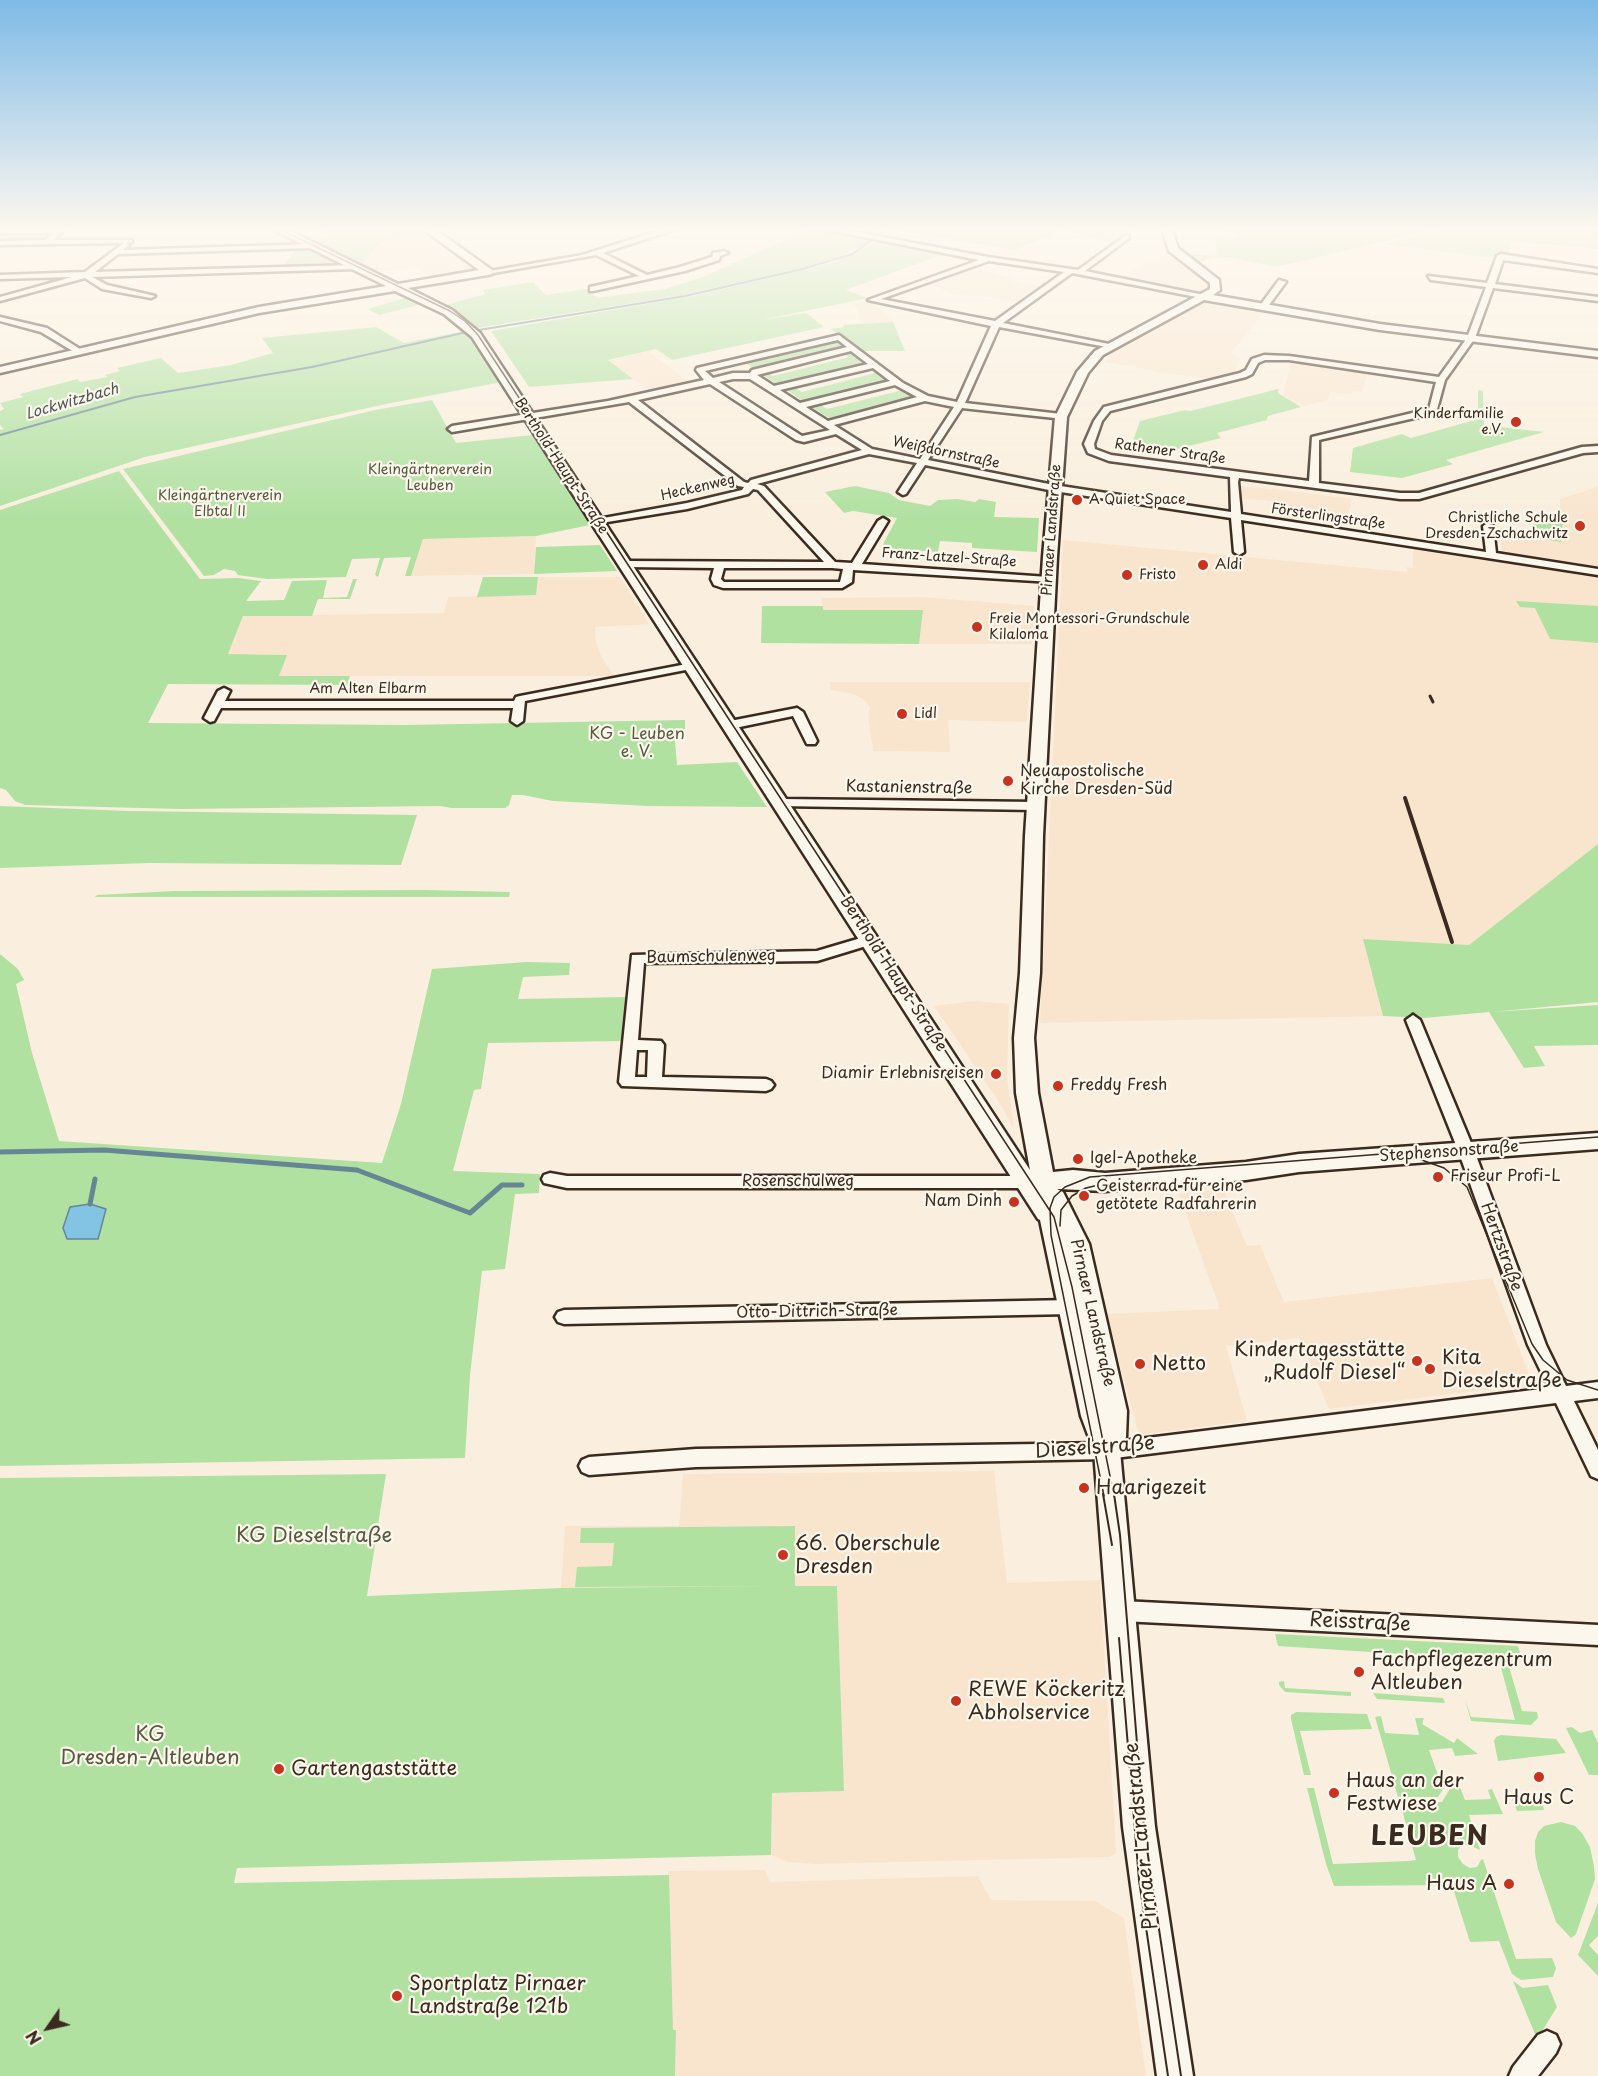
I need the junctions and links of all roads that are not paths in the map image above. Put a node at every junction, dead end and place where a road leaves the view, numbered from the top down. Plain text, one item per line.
1 (32, 327) edge
2 (185, 327) edge
3 (467, 327) edge
4 (995, 327) edge
5 (1011, 327) edge
6 (1146, 327) edge
7 (1379, 327) edge
8 (1475, 327) edge
9 (1471, 338) junction
10 (1109, 346) junction
11 (852, 348) junction
12 (79, 351) junction
13 (1598, 354) edge
14 (873, 364) junction
15 (0, 370) edge
16 (752, 376) junction
17 (712, 380) junction
18 (1441, 380) junction
19 (896, 382) junction
20 (774, 389) junction
21 (926, 398) junction
22 (631, 399) junction
23 (960, 405) junction
24 (800, 406) junction
25 (529, 417) junction
26 (1061, 417) junction
27 (828, 424) junction
28 (452, 429) dead end
29 (838, 430) junction
30 (1598, 449) edge
31 (869, 451) junction
32 (922, 463) junction
33 (1235, 474) junction
34 (1314, 484) junction
35 (748, 487) junction
36 (1054, 488) junction
37 (903, 492) dead end
38 (1236, 518) junction
39 (883, 521) dead end
40 (598, 522) junction
41 (1488, 526) dead end
42 (1239, 552) dead end
43 (1491, 555) junction
44 (626, 564) junction
45 (720, 564) junction
46 (832, 565) junction
47 (852, 566) junction
48 (1598, 572) edge
49 (1048, 580) junction
50 (692, 666) junction
51 (224, 691) dead end
52 (217, 704) junction
53 (519, 705) junction
54 (210, 717) dead end
55 (517, 721) dead end
56 (730, 725) junction
57 (811, 741) dead end
58 (782, 803) junction
59 (1036, 806) junction
60 (871, 940) junction
61 (1413, 1020) dead end
62 (630, 1045) junction
63 (654, 1083) junction
64 (766, 1085) dead end
65 (1598, 1141) edge
66 (1466, 1150) junction
67 (550, 1179) dead end
68 (1037, 1182) junction
69 (1053, 1225) joint
70 (1071, 1307) junction
71 (564, 1317) dead end
72 (1598, 1390) edge
73 (1560, 1395) junction
74 (1107, 1450) junction
75 (589, 1466) dead end
76 (1598, 1470) edge
77 (1122, 1611) junction
78 (1598, 1635) edge
79 (1546, 2044) dead end
80 (1175, 2076) edge
81 (1522, 2076) edge

1 - 12 street
2 - 12 street
3 - 25 street, Berthold-Haupt-Straße
4 - 23 street
5 - 10 street
6 - 10 street, Pirnaer Landstraße
7 - 9 street
8 - 9 street
9 - 13 street
9 - 18 street
10 - 26 street, Pirnaer Landstraße
11 - 14 street
11 - 16 street
11 - 17 street
12 - 15 street
14 - 19 street
14 - 20 street
16 - 17 street
16 - 20 street, Weißdornstraße
17 - 22 street
17 - 29 street
18 - 33 street, Rathener Straße
18 - 34 street
19 - 21 street
19 - 24 street
20 - 24 street, Weißdornstraße
21 - 23 street
21 - 27 street
22 - 25 street
22 - 35 street
23 - 26 street
23 - 32 street
24 - 27 street, Weißdornstraße
25 - 28 street
25 - 40 street, Berthold-Haupt-Straße
26 - 36 street, Pirnaer Landstraße
27 - 29 street, Weißdornstraße
29 - 31 street, Weißdornstraße
30 - 34 street, Rathener Straße
31 - 32 street, Weißdornstraße
31 - 35 street, Heckenweg
32 - 36 street, Weißdornstraße
32 - 37 street
33 - 34 street, Rathener Straße
33 - 38 street
35 - 40 street, Heckenweg
35 - 46 street
36 - 38 street, Försterlingstraße
36 - 49 street, Pirnaer Landstraße
38 - 42 street
38 - 43 street, Försterlingstraße
39 - 47 street
40 - 44 street, Berthold-Haupt-Straße
41 - 43 street
43 - 48 street, Försterlingstraße
44 - 45 street, Franz-Latzel-Straße
44 - 50 street, Berthold-Haupt-Straße
45 - 46 street, Franz-Latzel-Straße
45 - 47 street
46 - 47 street, Franz-Latzel-Straße
47 - 49 street, Franz-Latzel-Straße
49 - 59 street, Pirnaer Landstraße
50 - 53 street, Am Alten Elbarm
50 - 56 street, Berthold-Haupt-Straße
51 - 52 street
52 - 53 street, Am Alten Elbarm
52 - 54 street
53 - 55 street
56 - 57 street
56 - 58 street, Berthold-Haupt-Straße
58 - 59 street, Kastanienstraße
58 - 60 street, Berthold-Haupt-Straße
59 - 68 street, Pirnaer Landstraße
60 - 62 street, Baumschulenweg
60 - 68 street, Berthold-Haupt-Straße
61 - 66 street, Hertzstraße
62 - 63 street
62 - 63 street, Baumschulenweg
63 - 64 street, Baumschulenweg
65 - 66 street, Stephensonstraße
66 - 68 street, Stephensonstraße
66 - 73 street, Hertzstraße
67 - 68 street, Rosenschulweg
68 - 69 street, Berthold-Haupt-Straße
68 - 74 street, Pirnaer Landstraße
69 - 70 street, Pirnaer Landstraße
70 - 71 street, Otto-Dittrich-Straße
70 - 74 street, Pirnaer Landstraße
72 - 73 street, Dieselstraße
73 - 74 street, Dieselstraße
73 - 76 street, Hertzstraße
74 - 75 street, Dieselstraße
74 - 77 street, Pirnaer Landstraße
77 - 78 street, Reisstraße
77 - 80 street, Pirnaer Landstraße
79 - 81 street

